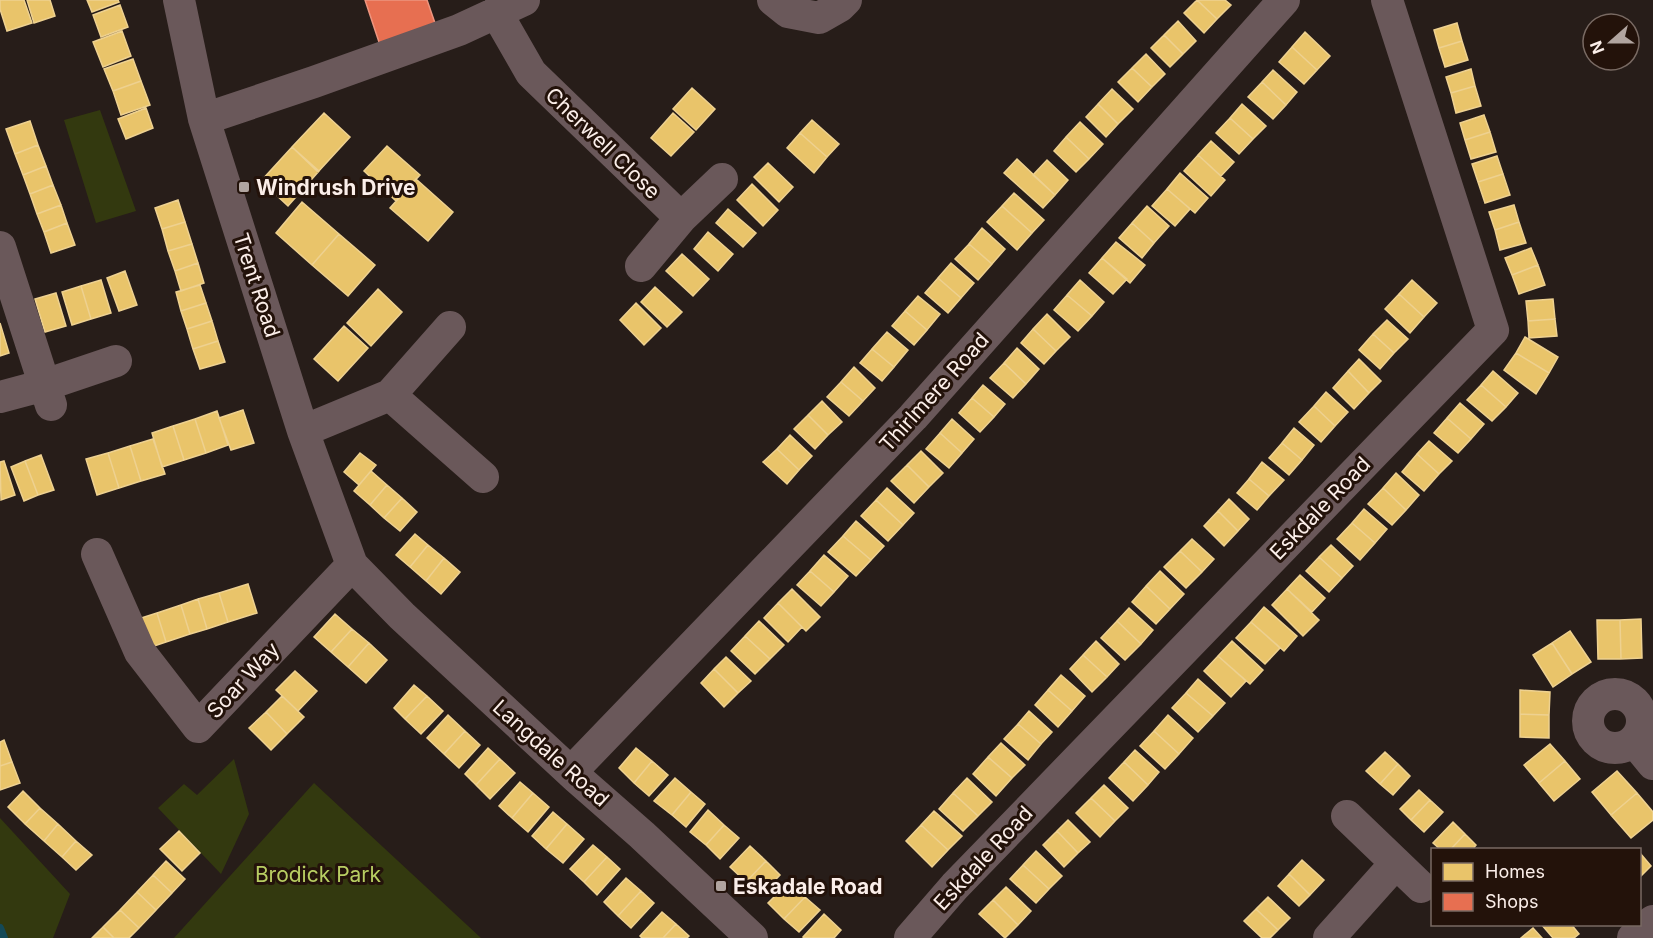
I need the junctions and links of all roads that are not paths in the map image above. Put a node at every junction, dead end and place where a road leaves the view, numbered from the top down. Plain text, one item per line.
1 (179, 0) edge
2 (773, 0) edge
3 (846, 0) edge
4 (1284, 0) edge
5 (1388, 0) edge
6 (510, 6) edge
7 (204, 119) junction
8 (722, 179) dead end
9 (681, 218) junction
10 (0, 247) edge
11 (641, 266) dead end
12 (450, 327) dead end
13 (116, 361) dead end
14 (48, 395) junction
15 (390, 395) junction
16 (0, 398) edge
17 (303, 431) junction
18 (483, 477) dead end
19 (97, 554) dead end
20 (352, 565) junction
21 (570, 772) junction
22 (1347, 816) dead end
23 (1396, 863) junction
24 (1421, 887) dead end
25 (1653, 921) edge
26 (752, 938) edge
27 (909, 938) edge
28 (1329, 938) edge
29 (1633, 938) edge

1 - 7 street, Trent Road
2 - 3 street
4 - 21 street, Thirlmere Road
5 - 27 street, Eskdale Road
6 - 7 street
6 - 9 street, Cherwell Close
7 - 17 street, Trent Road
8 - 9 street
9 - 11 street
10 - 14 street
12 - 15 street
13 - 14 street
14 - 16 street
15 - 17 street
15 - 18 street
17 - 20 street, Trent Road
19 - 20 street, Soar Way
20 - 21 street, Langdale Road
21 - 26 street, Langdale Road
22 - 23 street
23 - 24 street
23 - 28 street
25 - 29 street

